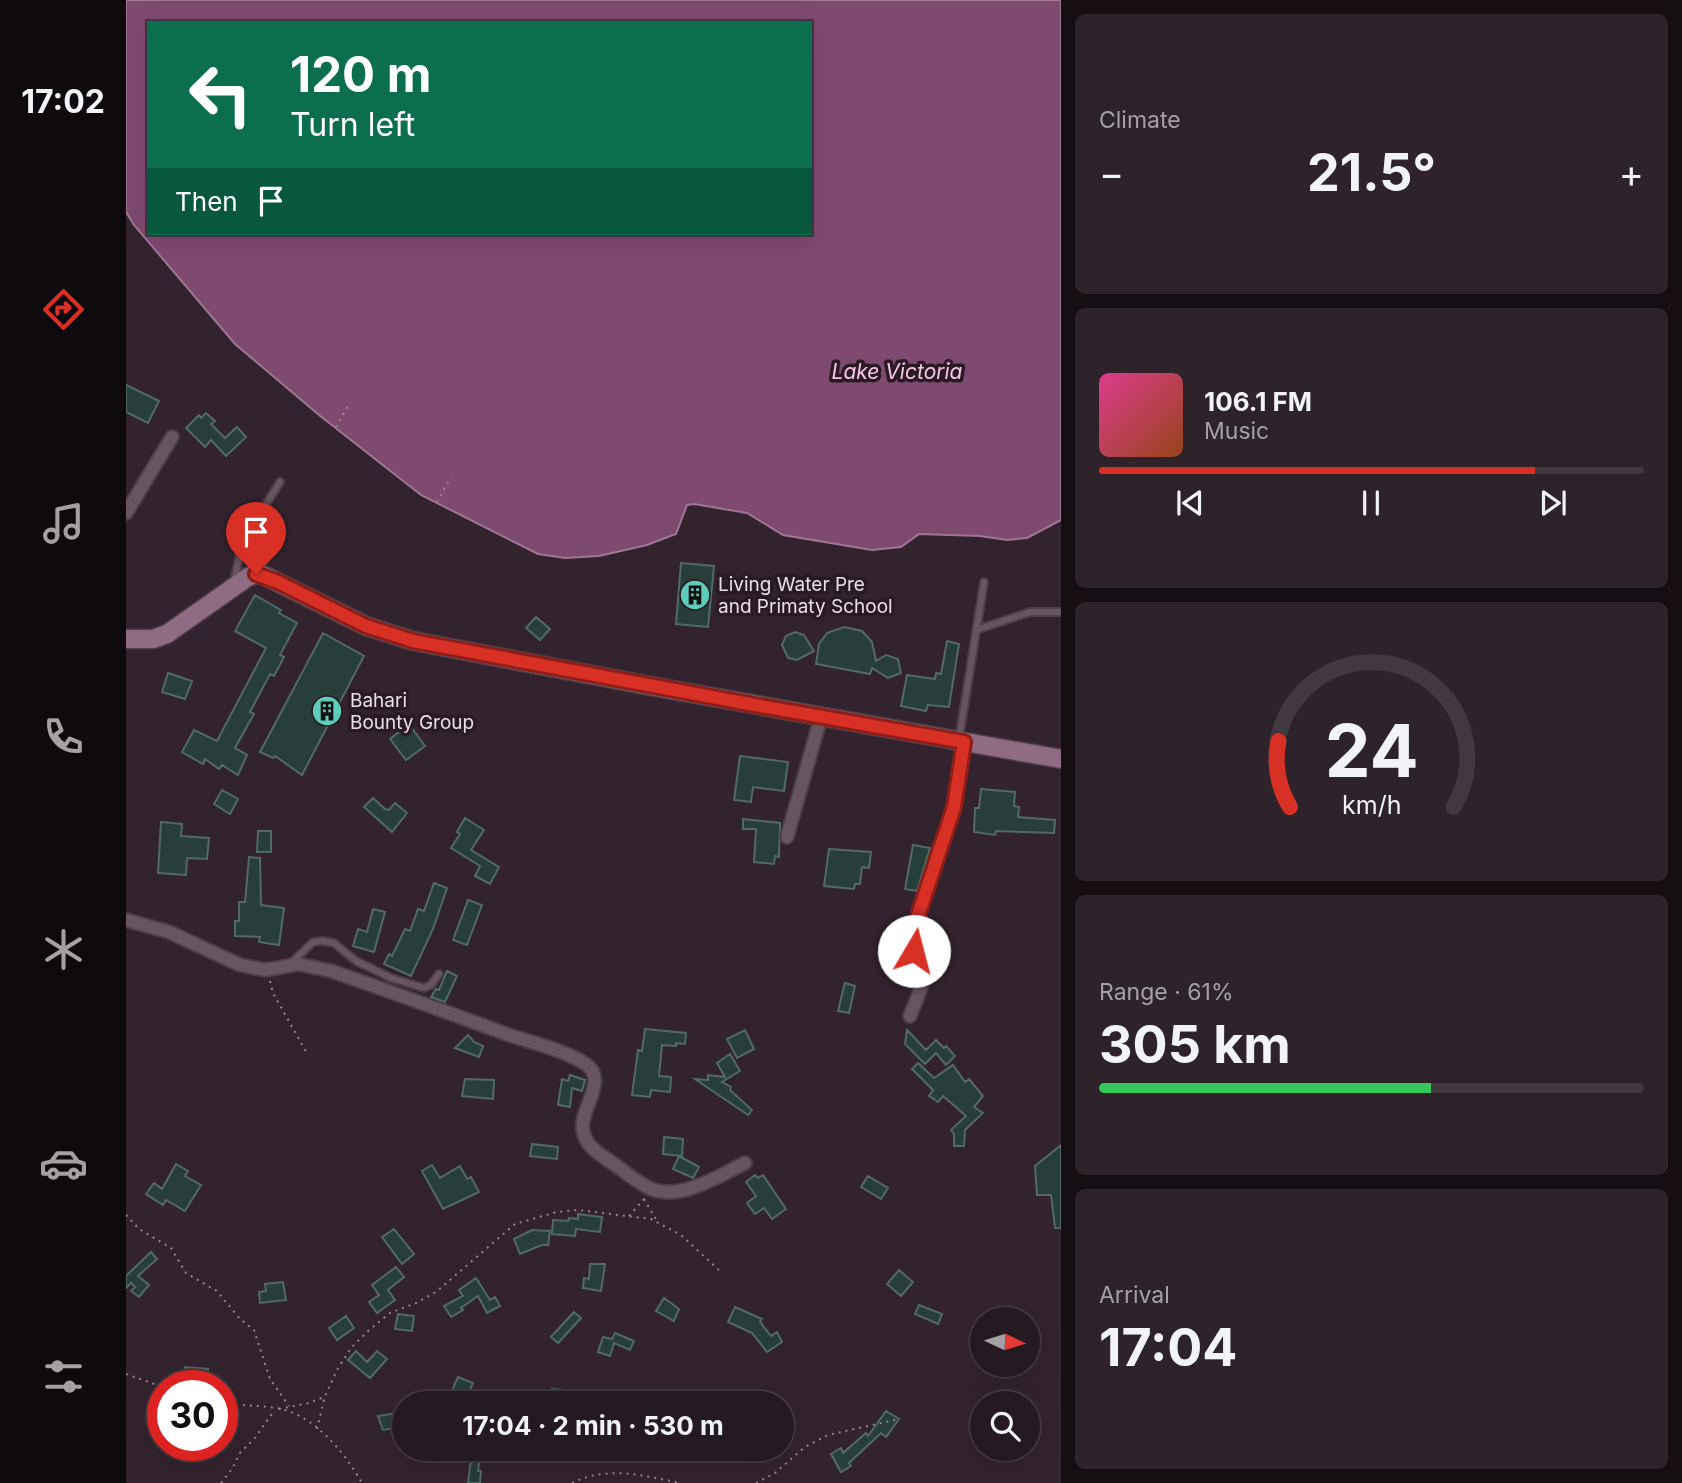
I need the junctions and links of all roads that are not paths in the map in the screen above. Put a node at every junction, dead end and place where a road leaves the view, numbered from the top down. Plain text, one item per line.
1 (173, 437) dead end
2 (280, 482) dead end
3 (126, 513) edge
4 (984, 582) dead end
5 (233, 587) junction
6 (1061, 612) edge
7 (976, 631) junction
8 (126, 639) edge
9 (821, 717) junction
10 (961, 741) junction
11 (1061, 760) edge
12 (787, 837) dead end
13 (126, 920) edge
14 (289, 965) junction
15 (439, 974) dead end
16 (910, 1016) dead end
17 (744, 1163) dead end

1 - 3 street
2 - 5 lane
4 - 7 lane
5 - 8 street
5 - 9 street
6 - 7 lane
7 - 10 lane
9 - 10 street
9 - 12 street
10 - 11 street
10 - 16 street
13 - 14 street
14 - 15 lane
14 - 17 street

